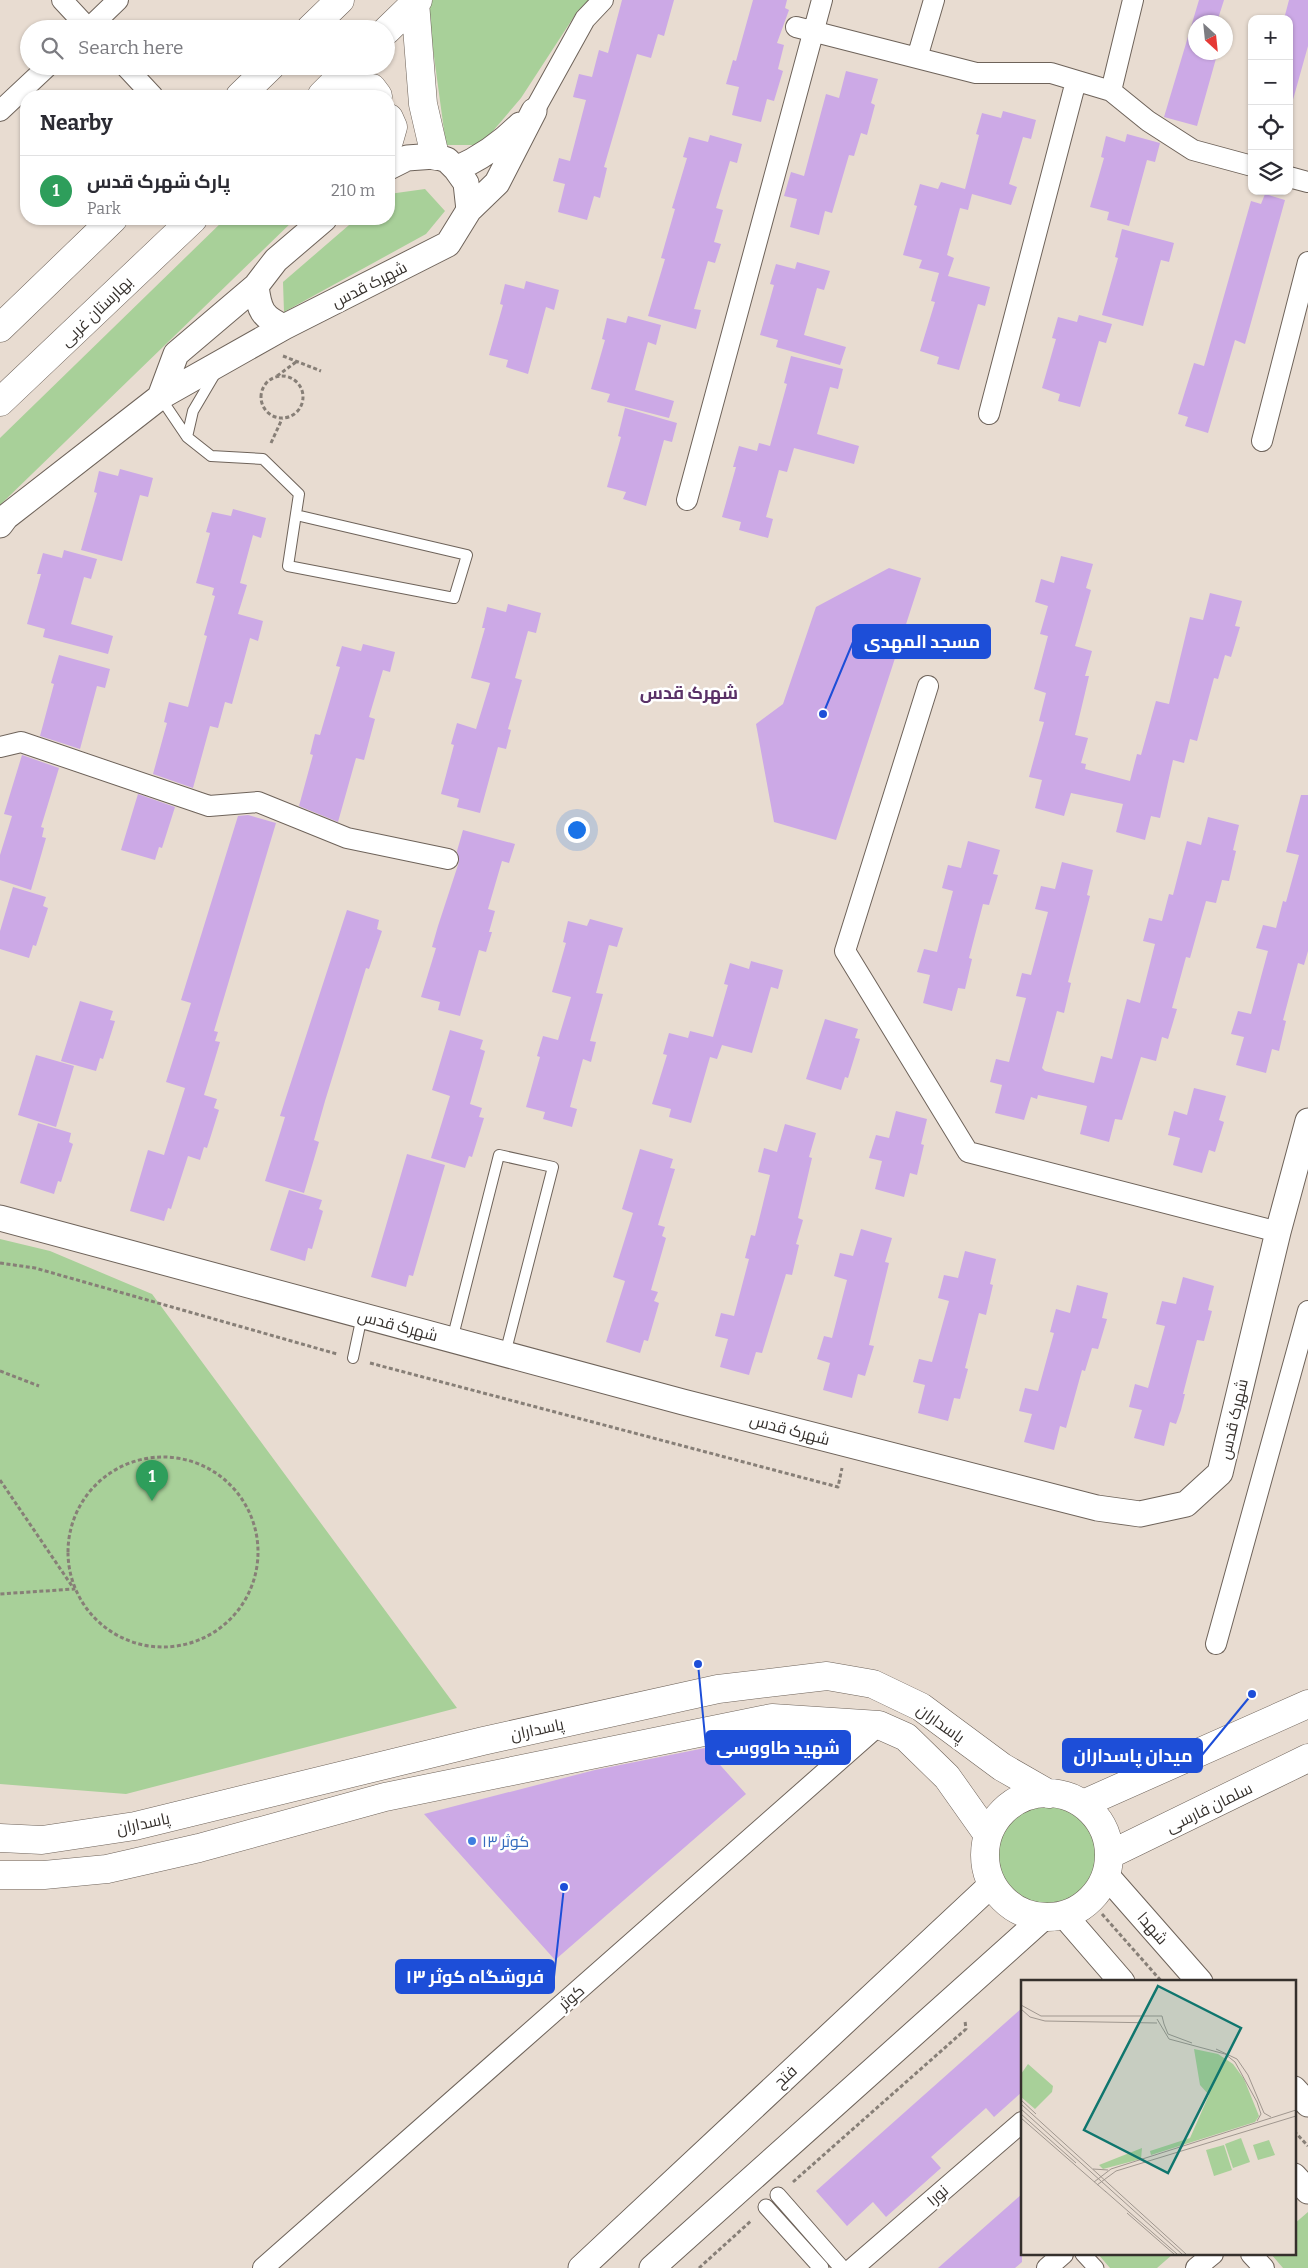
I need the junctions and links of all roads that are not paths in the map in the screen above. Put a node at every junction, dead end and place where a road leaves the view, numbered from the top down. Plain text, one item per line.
1 (62, 0) edge
2 (118, 0) edge
3 (340, 0) edge
4 (603, 0) edge
5 (822, 0) edge
6 (934, 0) edge
7 (1133, 0) edge
8 (416, 1) edge
9 (80, 20) edge
10 (97, 20) edge
11 (319, 20) edge
12 (395, 22) edge
13 (805, 30) junction
14 (917, 58) junction
15 (38, 75) edge
16 (133, 75) edge
17 (262, 75) edge
18 (342, 75) edge
19 (1076, 81) junction
20 (22, 90) edge
21 (147, 90) edge
22 (246, 90) edge
23 (328, 90) edge
24 (342, 90) edge
25 (374, 90) edge
26 (1112, 91) junction
27 (20, 92) edge
28 (534, 110) junction
29 (0, 111) edge
30 (446, 162) junction
31 (395, 164) edge
32 (1248, 165) edge
33 (1293, 178) edge
34 (1308, 182) edge
35 (469, 210) junction
36 (107, 225) edge
37 (187, 225) edge
38 (317, 225) edge
39 (1308, 262) edge
40 (256, 286) junction
41 (284, 327) junction
42 (0, 328) edge
43 (224, 360) junction
44 (160, 397) junction
45 (0, 402) edge
46 (989, 414) dead end
47 (187, 437) junction
48 (1262, 441) dead end
49 (687, 500) dead end
50 (296, 515) dead end
51 (0, 525) edge
52 (928, 686) dead end
53 (0, 747) edge
54 (448, 859) dead end
55 (1308, 1121) edge
56 (0, 1218) edge
57 (1278, 1232) junction
58 (1308, 1311) edge
59 (362, 1315) junction
60 (452, 1340) junction
61 (505, 1354) junction
62 (353, 1358) road end
63 (1216, 1644) dead end
64 (1308, 1704) edge
65 (879, 1725) junction
66 (1308, 1758) edge
67 (1049, 1794) junction
68 (1083, 1804) junction
69 (988, 1835) junction
70 (0, 1838) edge
71 (1108, 1865) junction
72 (0, 1874) edge
73 (992, 1885) junction
74 (1053, 1917) junction
75 (1120, 1980) edge
76 (1198, 1980) edge
77 (1296, 2091) edge
78 (1308, 2104) edge
79 (1021, 2123) edge
80 (1296, 2178) edge
81 (1308, 2191) edge
82 (778, 2195) dead end
83 (766, 2207) dead end
84 (822, 2246) junction
85 (810, 2256) junction
86 (1061, 2256) edge
87 (1085, 2256) edge
88 (1211, 2256) edge
89 (1253, 2256) edge
90 (262, 2268) edge
91 (581, 2268) edge
92 (652, 2268) edge
93 (821, 2268) edge
94 (842, 2268) edge
95 (853, 2268) edge
96 (1047, 2268) edge
97 (1096, 2268) edge
98 (1196, 2268) edge
99 (1264, 2268) edge

1 - 9 street
2 - 10 street
3 - 11 main road
4 - 28 street
5 - 13 street
6 - 14 street
7 - 26 street
8 - 12 main road
8 - 30 main road
13 - 14 street
13 - 49 street
14 - 19 street
15 - 20 street
16 - 21 street
17 - 22 main road
18 - 23 main road
19 - 26 street
19 - 46 street
24 - 25 main road
26 - 32 street
27 - 29 street
28 - 30 street
28 - 35 street, شهرک قدس
30 - 31 street
30 - 35 street
33 - 34 street
35 - 41 street, شهرک قدس
36 - 42 main road
37 - 45 main road, بهارستان غربی
38 - 40 street
39 - 48 street
40 - 41 street
40 - 44 street
41 - 43 street, شهرک قدس
43 - 44 street, شهرک قدس
43 - 47 lane
44 - 47 lane
44 - 51 street
47 - 50 lane
52 - 57 street
53 - 54 street
55 - 57 street, شهرک قدس
56 - 59 street, شهرک قدس
57 - 61 street, شهرک قدس
58 - 63 street
59 - 60 street, شهرک قدس
59 - 62 lane
60 - 61 street, شهرک قدس
60 - 61 lane
64 - 68 main road
65 - 69 main road, پاسداران
65 - 72 main road, پاسداران
65 - 90 street, کوثر
66 - 71 main road, سلمان فارسی
67 - 68 main road
67 - 69 main road
67 - 70 main road, پاسداران
68 - 71 main road
69 - 73 main road
71 - 74 main road
71 - 76 street, شهدا
73 - 74 main road
73 - 91 street, فتح
74 - 75 street
74 - 92 street
77 - 78 street
79 - 95 street, نور۱
80 - 81 street
82 - 84 street
83 - 85 street
84 - 85 street
84 - 94 street
85 - 93 street
86 - 96 street
87 - 97 street
88 - 98 street
89 - 99 street

